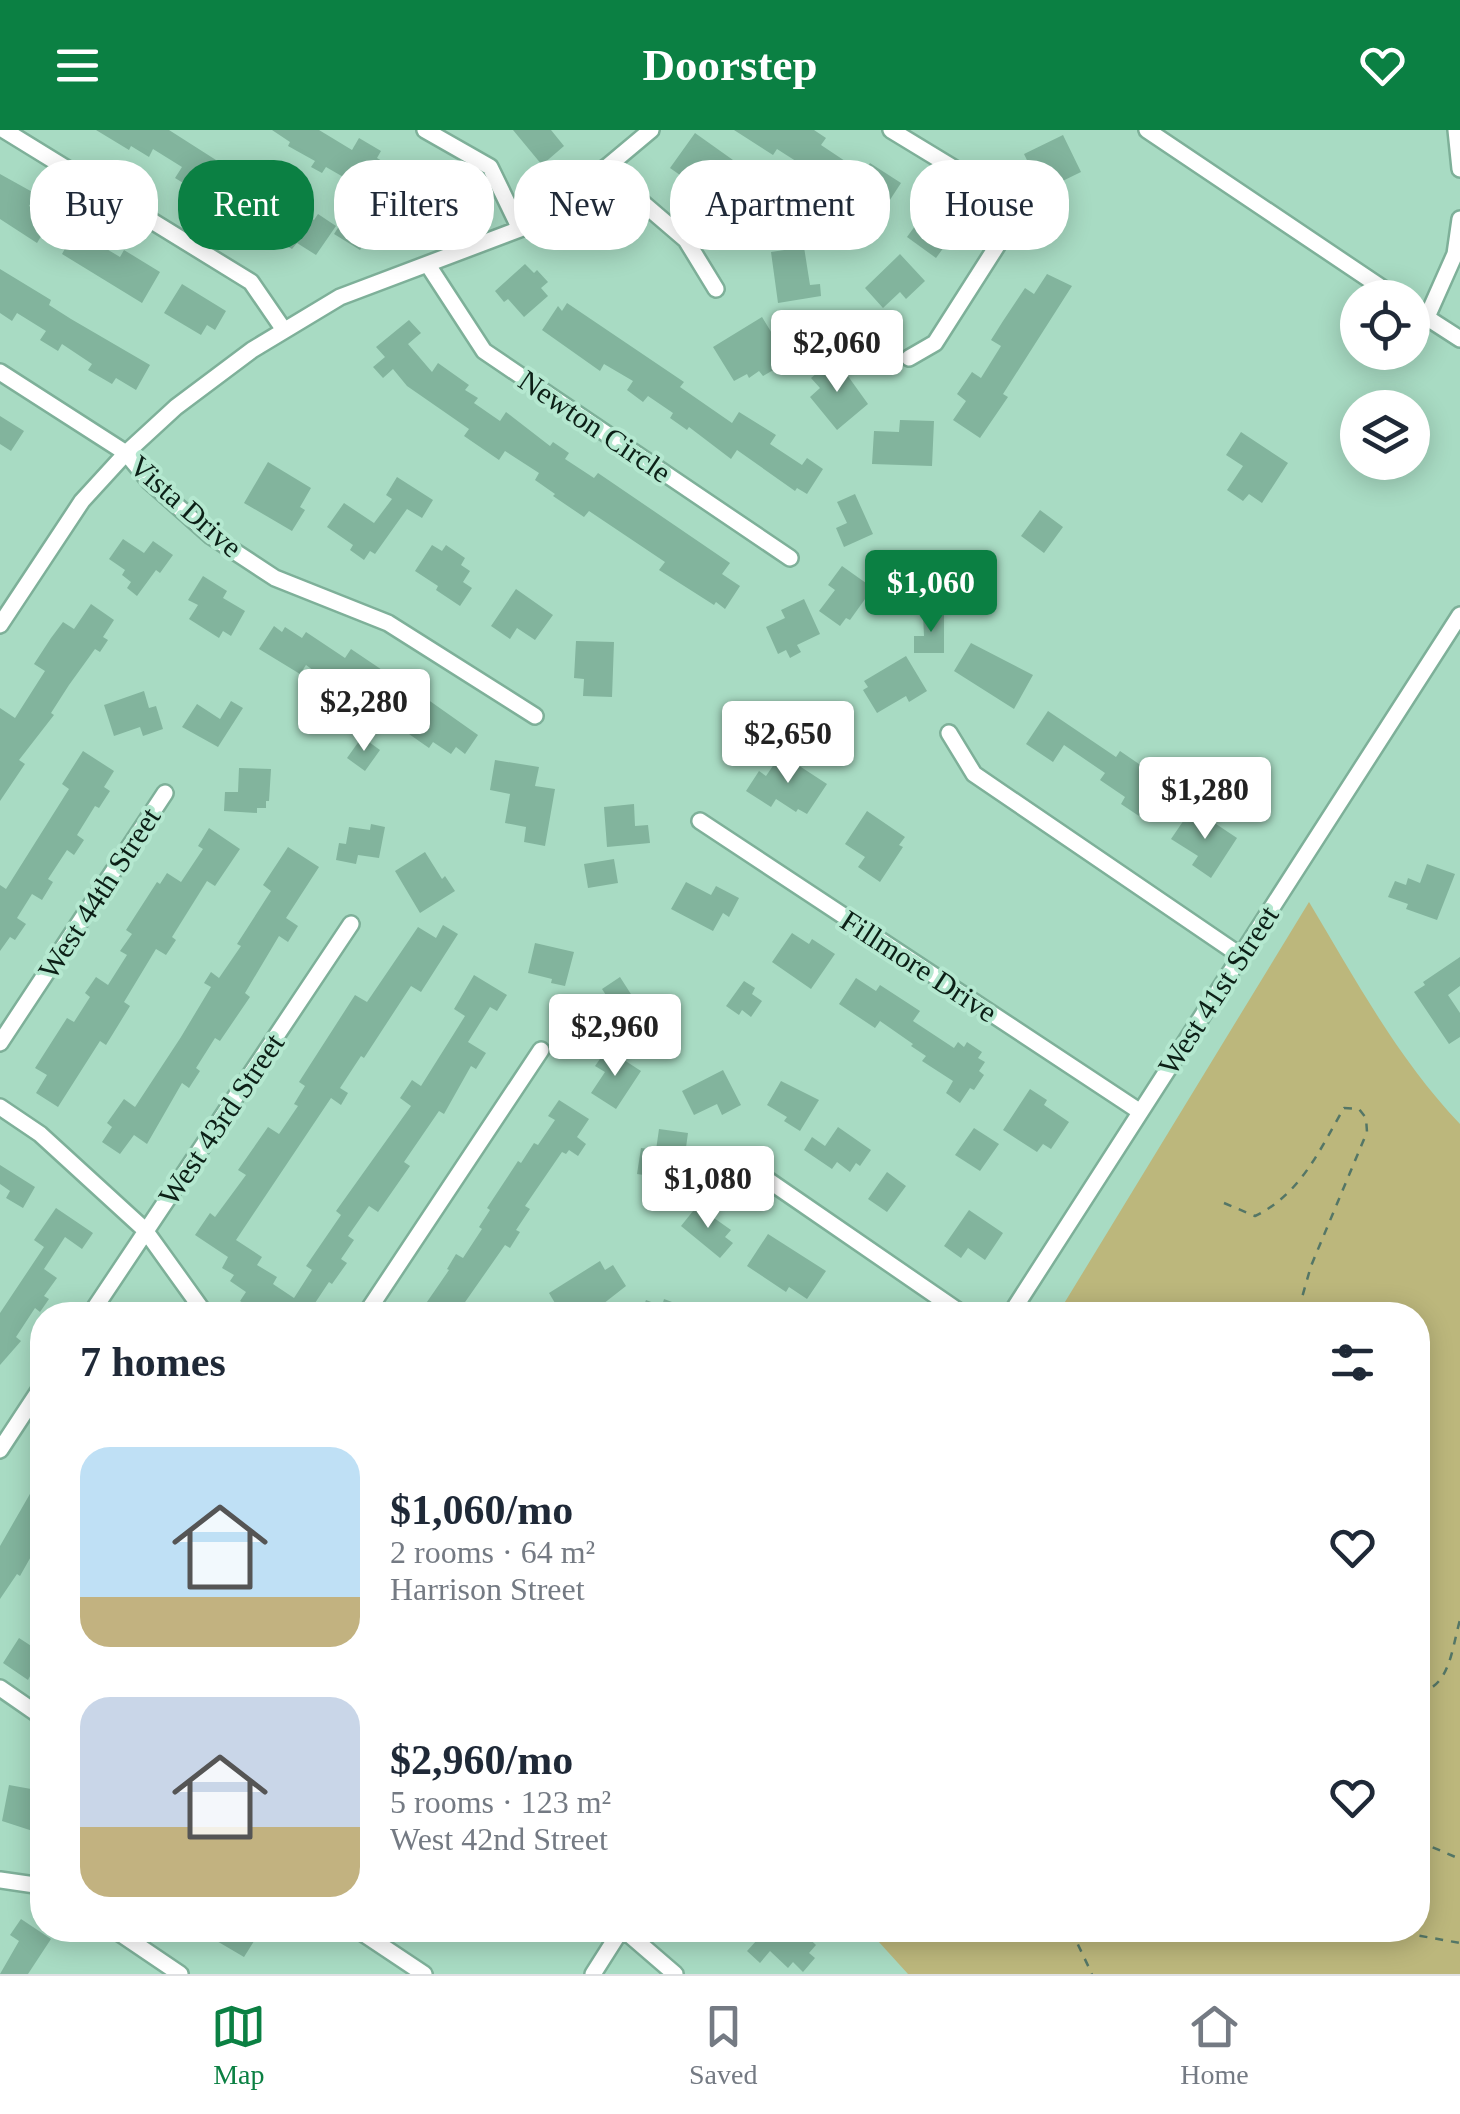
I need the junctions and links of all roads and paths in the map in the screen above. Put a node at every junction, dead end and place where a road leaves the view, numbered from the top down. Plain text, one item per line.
1 (4, 130) edge
2 (425, 130) edge
3 (651, 130) edge
4 (891, 130) edge
5 (1147, 130) edge
6 (1456, 130) edge
7 (615, 160) edge
8 (1460, 169) edge
9 (650, 209) edge
10 (514, 217) edge
11 (1460, 219) edge
12 (514, 232) edge
13 (428, 265) junction
14 (1371, 280) edge
15 (716, 289) dead end
16 (1430, 310) edge
17 (1430, 319) edge
18 (284, 330) junction
19 (1460, 339) edge
20 (910, 358) dead end
21 (0, 372) edge
22 (126, 453) junction
23 (790, 558) dead end
24 (1460, 615) edge
25 (0, 624) edge
26 (535, 716) dead end
27 (950, 733) dead end
28 (165, 793) dead end
29 (700, 821) dead end
30 (351, 924) dead end
31 (1242, 956) junction
32 (0, 1042) edge
33 (541, 1050) dead end
34 (0, 1107) edge
35 (1139, 1111) junction
36 (746, 1165) dead end
37 (1224, 1203) dead end
38 (145, 1233) junction
39 (99, 1302) edge
40 (196, 1302) edge
41 (374, 1302) edge
42 (945, 1302) edge
43 (1018, 1302) edge
44 (1302, 1302) edge
45 (30, 1404) edge
46 (0, 1450) edge
47 (1460, 1620) edge
48 (0, 1688) edge
49 (1430, 1691) edge
50 (30, 1709) edge
51 (1430, 1846) edge
52 (1460, 1858) edge
53 (0, 1880) edge
54 (30, 1884) edge
55 (1430, 1937) edge
56 (133, 1942) edge
57 (376, 1942) edge
58 (615, 1942) edge
59 (637, 1942) edge
60 (1077, 1942) edge
61 (1460, 1942) edge
62 (180, 1974) edge
63 (424, 1974) edge
64 (594, 1974) edge
65 (675, 1974) edge
66 (1092, 1974) edge

1 - 18 street
2 - 10 street
3 - 7 street
4 - 20 street
5 - 14 street
6 - 8 street
9 - 15 street
11 - 16 street
12 - 13 street
13 - 18 street
13 - 23 street, Newton Circle
17 - 19 street
18 - 22 street
21 - 22 street, Vista Drive
22 - 25 street
22 - 26 street, Vista Drive
24 - 31 street, West 41st Street
27 - 31 street
28 - 32 street, West 44th Street
29 - 35 street, Fillmore Drive
30 - 38 street, West 43rd Street
31 - 35 street, West 41st Street
33 - 41 street
34 - 38 street
35 - 43 street, West 41st Street
36 - 42 street
37 - 44 path
38 - 39 street, West 43rd Street
38 - 40 street
45 - 46 street
47 - 49 path
48 - 50 street
51 - 52 path
53 - 54 street
55 - 61 path
56 - 62 street
57 - 63 street
58 - 64 street
59 - 65 street
60 - 66 path

